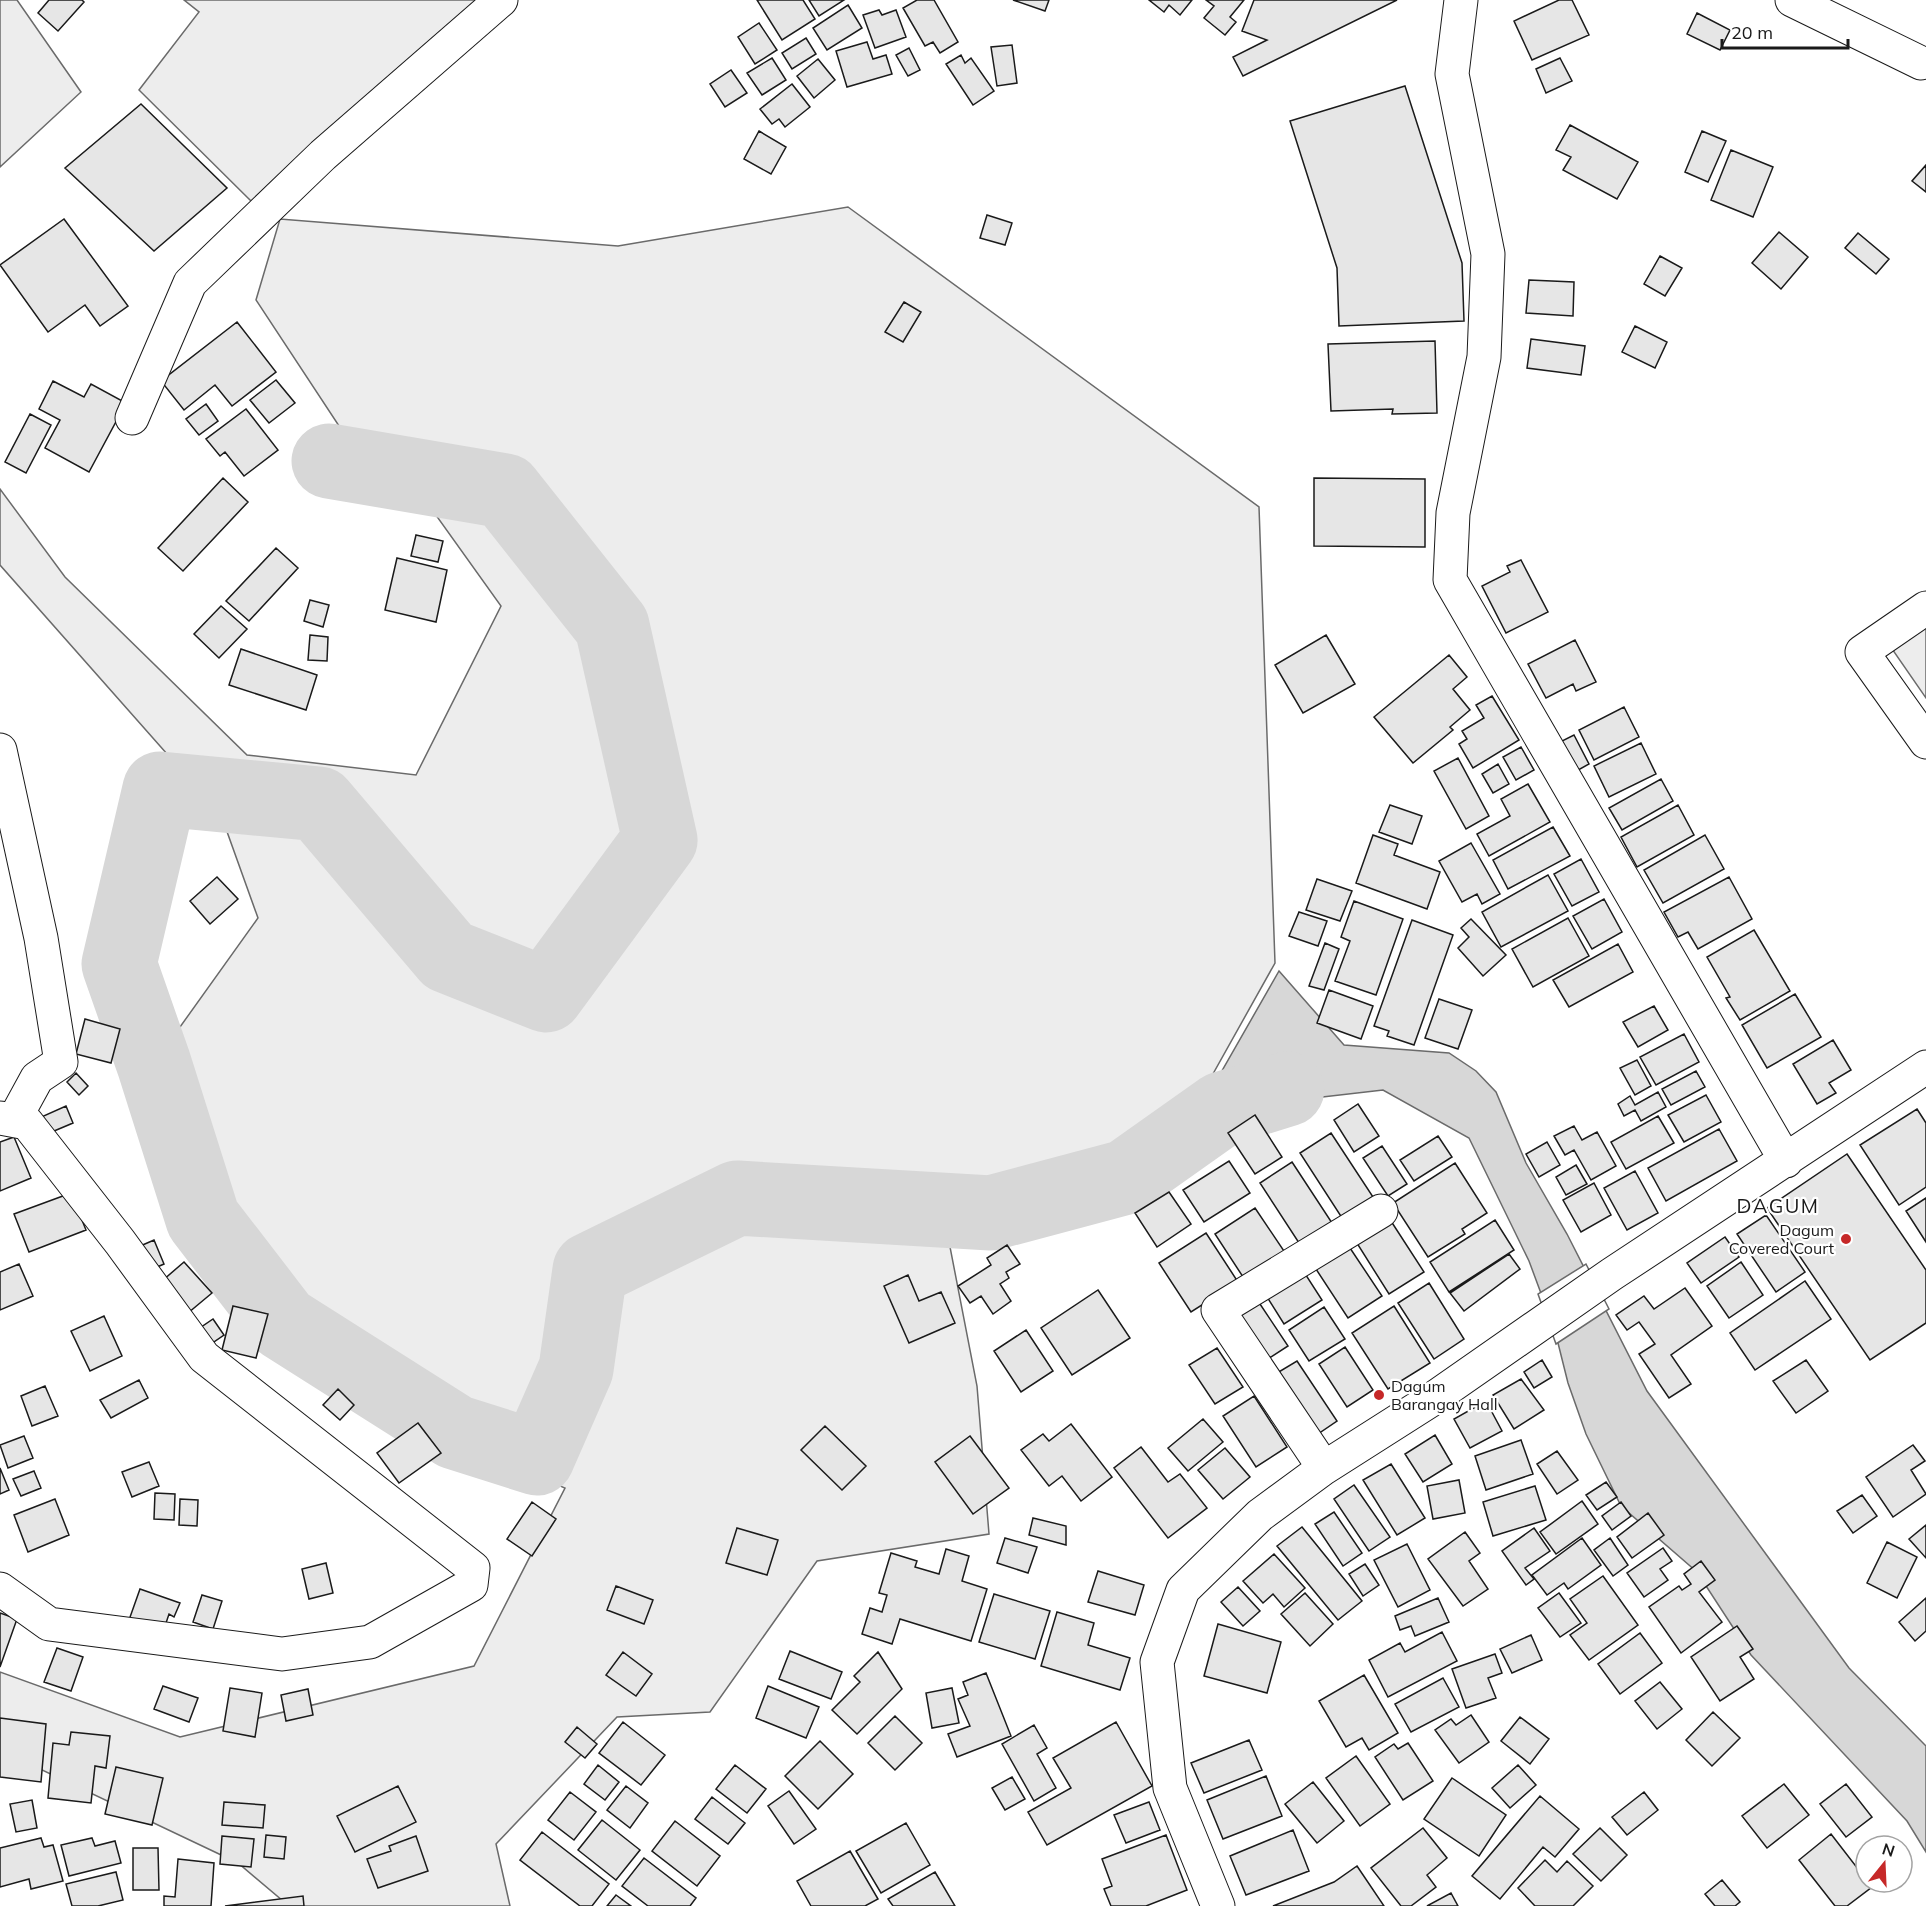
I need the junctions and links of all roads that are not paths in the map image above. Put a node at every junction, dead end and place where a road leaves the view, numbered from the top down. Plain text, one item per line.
1 (501, 0) edge
2 (1461, 0) edge
3 (1792, 0) edge
4 (1921, 63) dead end
5 (132, 418) dead end
6 (1926, 608) edge
7 (1926, 742) edge
8 (0, 750) edge
9 (1926, 1067) edge
10 (7, 1119) edge
11 (1786, 1161) junction
12 (1381, 1211) dead end
13 (1324, 1468) junction
14 (0, 1589) edge
15 (1218, 1906) edge

1 - 5 street
2 - 11 street
3 - 4 street
6 - 7 street
8 - 10 street
9 - 11 street
10 - 14 street
11 - 13 street
12 - 13 street
13 - 15 street

